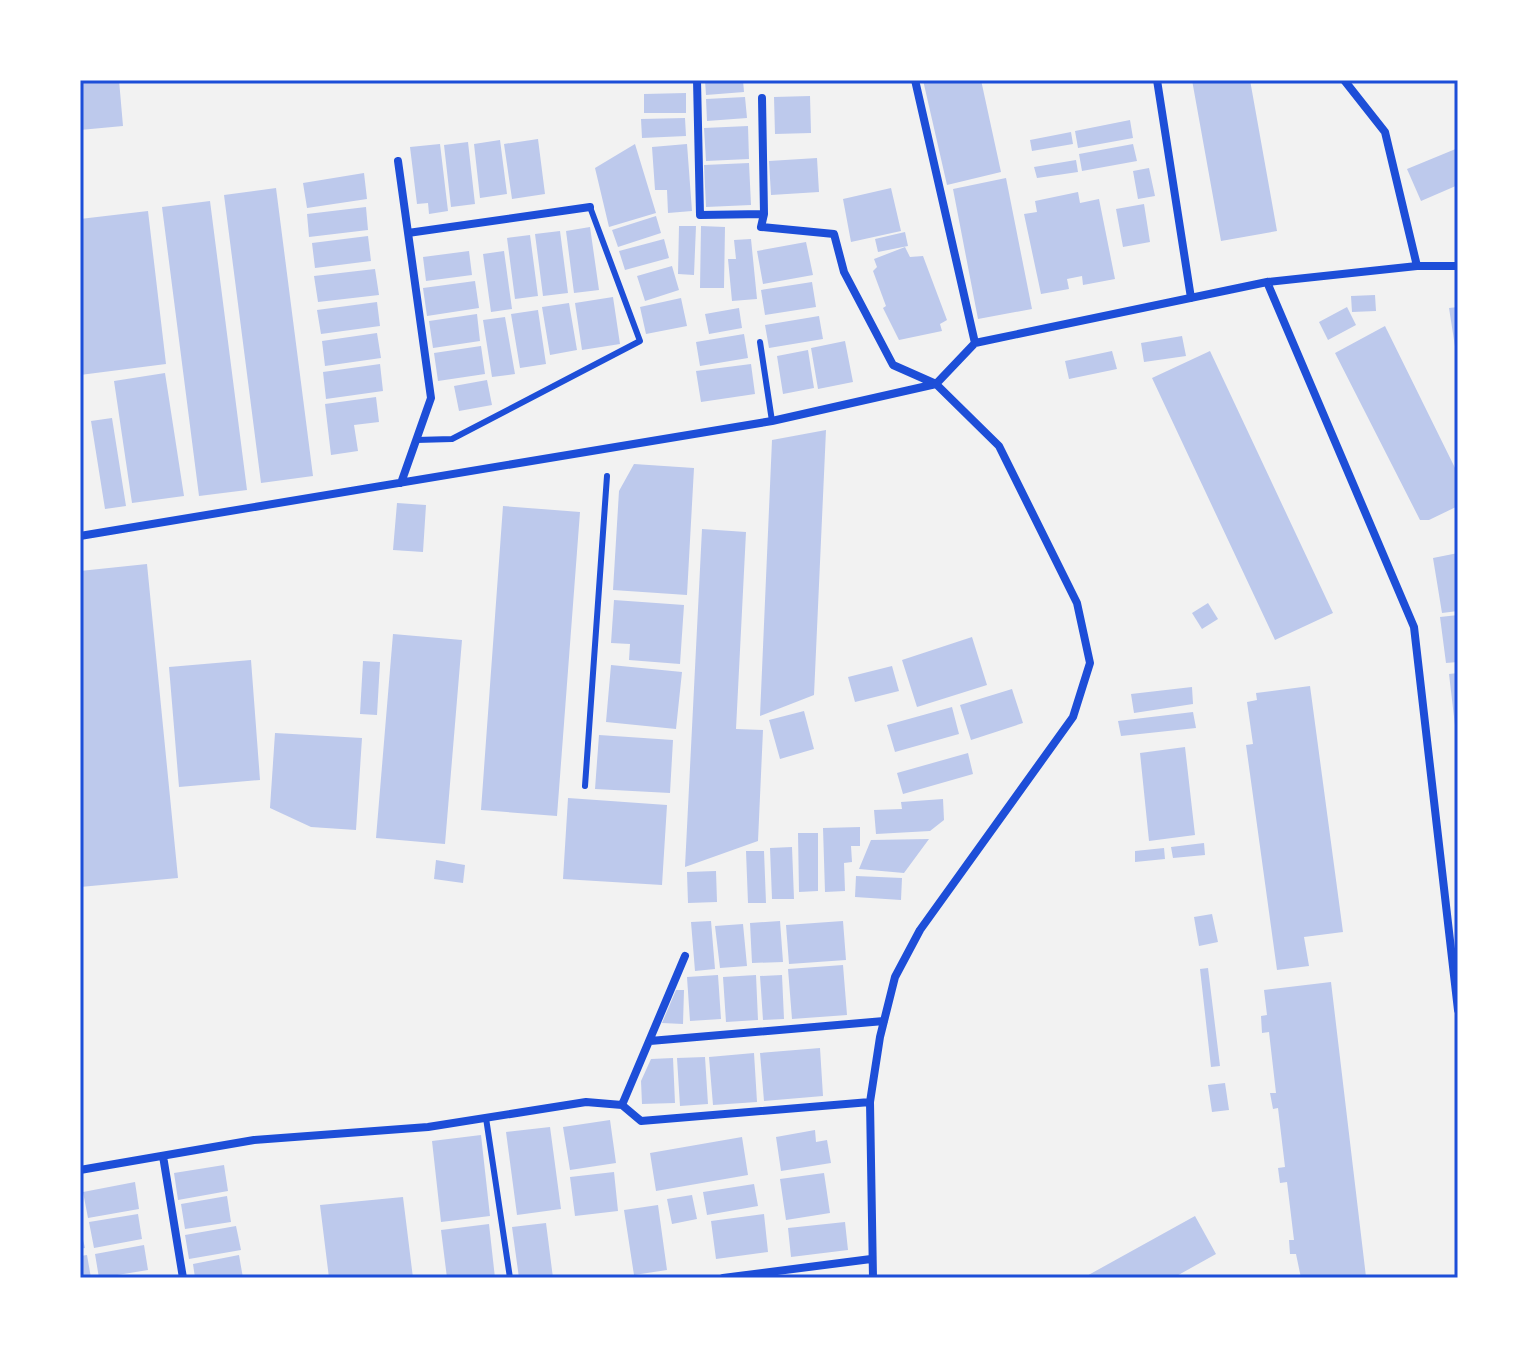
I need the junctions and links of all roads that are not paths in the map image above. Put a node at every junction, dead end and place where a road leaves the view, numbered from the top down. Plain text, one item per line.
1 (697, 80) edge
2 (915, 80) edge
3 (1157, 80) edge
4 (1344, 80) edge
5 (762, 98) dead end
6 (398, 161) dead end
7 (590, 207) joint
8 (764, 214) junction
9 (408, 233) junction
10 (1417, 266) junction
11 (1458, 266) edge
12 (1267, 282) junction
13 (1191, 298) junction
14 (760, 342) dead end
15 (975, 343) junction
16 (936, 384) junction
17 (772, 421) junction
18 (416, 440) junction
19 (607, 476) dead end
20 (401, 483) junction
21 (80, 536) edge
22 (585, 786) dead end
23 (685, 956) dead end
24 (1458, 1010) edge
25 (884, 1021) junction
26 (650, 1041) junction
27 (870, 1102) junction
28 (622, 1105) junction
29 (486, 1118) junction
30 (163, 1156) junction
31 (80, 1170) edge
32 (871, 1259) junction
33 (183, 1278) edge
34 (510, 1278) edge
35 (723, 1278) edge
36 (873, 1278) edge

1 - 8 street
2 - 15 street
3 - 13 street
4 - 10 street
5 - 8 street
6 - 9 street
7 - 9 street
7 - 18 lane
8 - 16 street
9 - 18 street
10 - 11 street
10 - 12 street
12 - 13 street
12 - 24 street
13 - 15 street
14 - 17 lane
15 - 16 street
16 - 17 street
16 - 25 street
17 - 20 street
18 - 20 street
19 - 22 lane
20 - 21 street
23 - 26 street
25 - 26 street
25 - 27 street
26 - 28 street
27 - 28 street
27 - 32 street
28 - 29 street
29 - 30 street
29 - 34 lane
30 - 31 street
30 - 33 street
32 - 35 street
32 - 36 street

